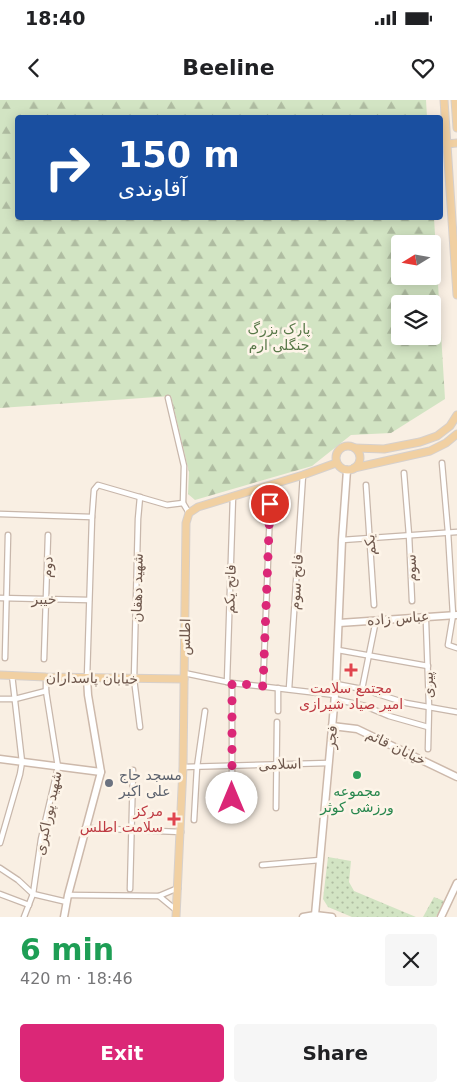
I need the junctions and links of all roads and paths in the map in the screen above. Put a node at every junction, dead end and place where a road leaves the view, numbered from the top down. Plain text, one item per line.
1 (444, 100) edge
2 (455, 100) edge
3 (457, 128) edge
4 (457, 143) edge
5 (447, 144) junction
6 (457, 294) edge
7 (168, 398) dead end
8 (457, 416) edge
9 (457, 434) edge
10 (355, 448) junction
11 (442, 462) dead end
12 (336, 463) junction
13 (351, 469) junction
14 (404, 474) dead end
15 (303, 475) junction
16 (366, 485) dead end
17 (271, 486) junction
18 (233, 496) junction
19 (140, 497) junction
20 (184, 503) junction
21 (189, 513) junction
22 (0, 514) edge
23 (92, 517) junction
24 (448, 532) junction
25 (457, 532) edge
26 (8, 535) dead end
27 (48, 535) dead end
28 (409, 535) junction
29 (369, 538) junction
30 (342, 540) junction
31 (0, 598) edge
32 (6, 598) junction
33 (45, 599) junction
34 (89, 600) junction
35 (412, 601) dead end
36 (374, 604) dead end
37 (455, 615) edge
38 (376, 620) junction
39 (426, 622) dead end
40 (339, 623) junction
41 (457, 648) edge
42 (338, 650) junction
43 (369, 656) junction
44 (5, 658) dead end
45 (44, 659) dead end
46 (428, 666) junction
47 (0, 675) edge
48 (12, 675) junction
49 (184, 676) junction
50 (46, 677) junction
51 (87, 678) junction
52 (134, 679) junction
53 (230, 682) junction
54 (336, 684) junction
55 (263, 686) junction
56 (278, 688) junction
57 (362, 689) junction
58 (289, 690) junction
59 (46, 691) junction
60 (335, 697) junction
61 (0, 698) edge
62 (15, 700) junction
63 (429, 707) junction
64 (204, 711) dead end
65 (278, 711) dead end
66 (457, 712) edge
67 (278, 722) dead end
68 (332, 726) junction
69 (140, 727) dead end
70 (428, 727) junction
71 (428, 749) dead end
72 (0, 760) edge
73 (22, 762) junction
74 (329, 763) junction
75 (277, 764) junction
76 (232, 766) junction
77 (58, 767) junction
78 (183, 767) junction
79 (197, 767) junction
80 (133, 770) dead end
81 (101, 772) junction
82 (457, 777) edge
83 (276, 808) dead end
84 (232, 814) dead end
85 (194, 820) dead end
86 (85, 828) junction
87 (132, 830) junction
88 (181, 832) junction
89 (0, 843) edge
90 (320, 860) junction
91 (262, 865) dead end
92 (0, 868) edge
93 (457, 883) edge
94 (178, 888) junction
95 (130, 889) dead end
96 (0, 894) edge
97 (33, 894) junction
98 (159, 896) junction
99 (68, 898) junction
100 (28, 905) junction
101 (176, 913) edge
102 (315, 914) junction
103 (24, 917) edge
104 (64, 917) edge
105 (303, 917) edge
106 (329, 917) edge
107 (441, 917) edge

1 - 5 main road
2 - 3 main road
4 - 5 main road
5 - 6 main road
7 - 20 street
8 - 10 main road
9 - 13 main road
10 - 12 main road
10 - 13 main road
11 - 24 street
12 - 13 main road
12 - 15 main road
13 - 30 main road, فجر
14 - 28 street
15 - 17 main road
15 - 58 street, فاتح سوم
16 - 29 street, یکم
17 - 18 main road
17 - 55 street
18 - 21 main road
18 - 53 street, فاتح یکم
19 - 20 street
19 - 23 street
19 - 52 street, شهید دهقان
20 - 21 street
21 - 49 main road, اطلس
22 - 23 street
23 - 34 street
24 - 25 street
24 - 28 street
24 - 37 street
26 - 32 street
27 - 33 street, دوم
28 - 29 street
28 - 35 street, سوم
29 - 30 street
29 - 36 street, یکم
30 - 40 main road, فجر
31 - 32 street, خیبر
32 - 33 street, خیبر
32 - 44 street
33 - 34 street, خیبر
33 - 45 street
34 - 51 street
37 - 38 main road, عباس زاده
37 - 41 street
38 - 40 main road, عباس زاده
38 - 43 street
39 - 46 street, پیری
40 - 42 main road, فجر
42 - 43 street
42 - 54 main road, فجر
43 - 46 street
43 - 57 street
46 - 63 street, پیری
47 - 48 main road, خیابان پاسداران
48 - 50 main road, خیابان پاسداران
48 - 62 street
49 - 52 main road, خیابان پاسداران
49 - 53 street
49 - 78 main road, اطلس
50 - 51 main road, خیابان پاسداران
50 - 59 street, شهید پوراکبری
51 - 52 main road, خیابان پاسداران
51 - 81 main road
52 - 69 street, شهید دهقان
53 - 55 street
53 - 76 street
54 - 57 street
54 - 60 main road, فجر
55 - 56 street
56 - 58 street
56 - 65 street
57 - 63 street
58 - 60 street
59 - 62 street
59 - 77 street, شهید پوراکبری
60 - 68 main road, فجر
60 - 70 street
61 - 62 street
62 - 73 street
63 - 66 street
63 - 70 street, پیری
64 - 79 street
67 - 75 street
68 - 74 main road, فجر
68 - 82 main road, خیابان قائم
70 - 71 street, پیری
72 - 73 main road
73 - 77 main road
73 - 89 street
74 - 75 street, اسلامی
74 - 90 main road, فجر
75 - 76 street, اسلامی
75 - 83 street
76 - 79 street, اسلامی
76 - 84 street
77 - 81 main road
77 - 97 street, شهید پوراکبری
78 - 79 street, اسلامی
78 - 88 main road, اطلس
79 - 85 street
80 - 87 street
81 - 86 main road
86 - 87 street
86 - 99 main road
87 - 88 street
87 - 95 street
88 - 94 main road, اطلس
90 - 91 street
90 - 102 main road, فجر
92 - 97 street
93 - 107 main road
94 - 98 street
94 - 101 main road, اطلس
96 - 100 street
97 - 99 street
97 - 100 street, شهید پوراکبری
98 - 99 street
98 - 101 street
99 - 104 main road
100 - 103 street, شهید پوراکبری
102 - 105 main road
102 - 106 main road

